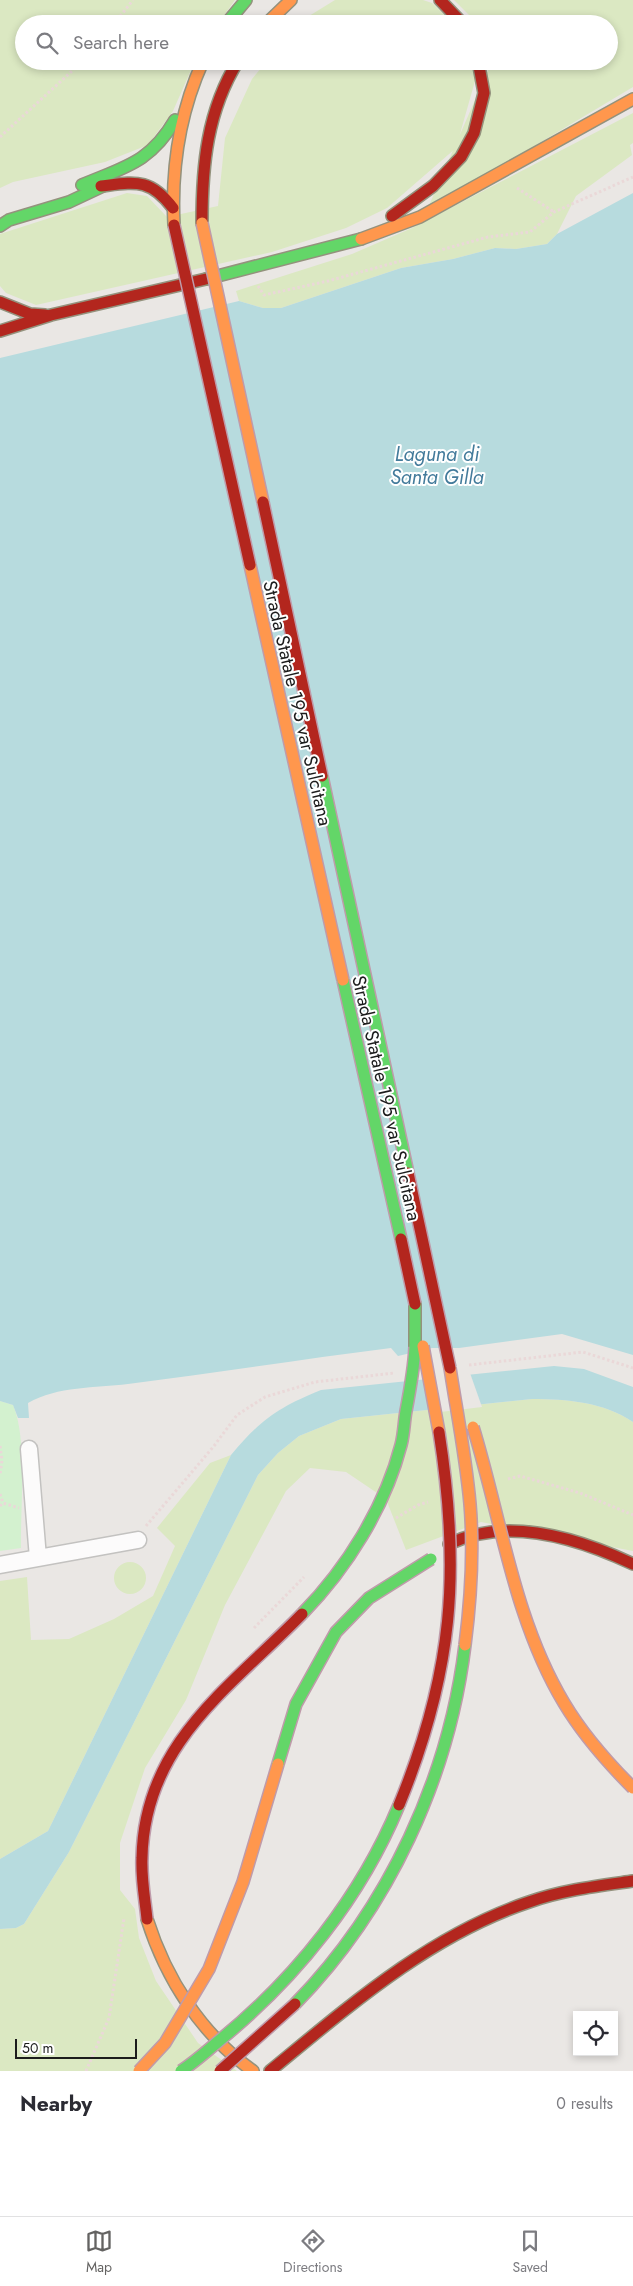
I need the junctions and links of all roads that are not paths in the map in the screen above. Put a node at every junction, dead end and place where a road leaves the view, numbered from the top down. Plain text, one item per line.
1 (246, 0) edge
2 (300, 0) edge
3 (440, 0) edge
4 (289, 1) edge
5 (234, 15) edge
6 (275, 15) edge
7 (454, 15) edge
8 (199, 70) edge
9 (233, 70) edge
10 (480, 70) edge
11 (196, 76) junction
12 (633, 99) edge
13 (82, 185) junction
14 (103, 186) junction
15 (65, 190) dead end
16 (173, 208) junction
17 (0, 226) edge
18 (361, 239) junction
19 (0, 302) edge
20 (51, 315) junction
21 (0, 331) edge
22 (415, 1304) junction
23 (449, 1362) junction
24 (29, 1449) dead end
25 (138, 1540) road end
26 (38, 1558) junction
27 (633, 1564) edge
28 (0, 1565) edge
29 (633, 1788) edge
30 (633, 1881) edge
31 (140, 2071) edge
32 (181, 2071) edge
33 (220, 2071) edge
34 (253, 2071) edge
35 (270, 2071) edge

1 - 5 main road
2 - 4 main road
3 - 7 main road
4 - 6 main road
8 - 11 main road, Strada Statale 195 var Sulcitana
9 - 23 main road, Strada Statale 195 var Sulcitana, bridge
10 - 18 main road
11 - 13 main road
11 - 16 main road, Strada Statale 195 var Sulcitana
12 - 18 main road
13 - 14 main road
13 - 15 main road
14 - 16 main road
14 - 17 main road
16 - 22 main road, Strada Statale 195 var Sulcitana, bridge
18 - 20 main road
19 - 20 main road
20 - 21 main road
22 - 32 main road, Strada Statale 195 var Sulcitana, bridge
22 - 34 main road, bridge
23 - 29 main road, bridge
23 - 33 main road, Strada Statale 195 var Sulcitana, bridge
24 - 26 street
25 - 26 street
26 - 28 street
27 - 31 main road, bridge
30 - 35 main road

